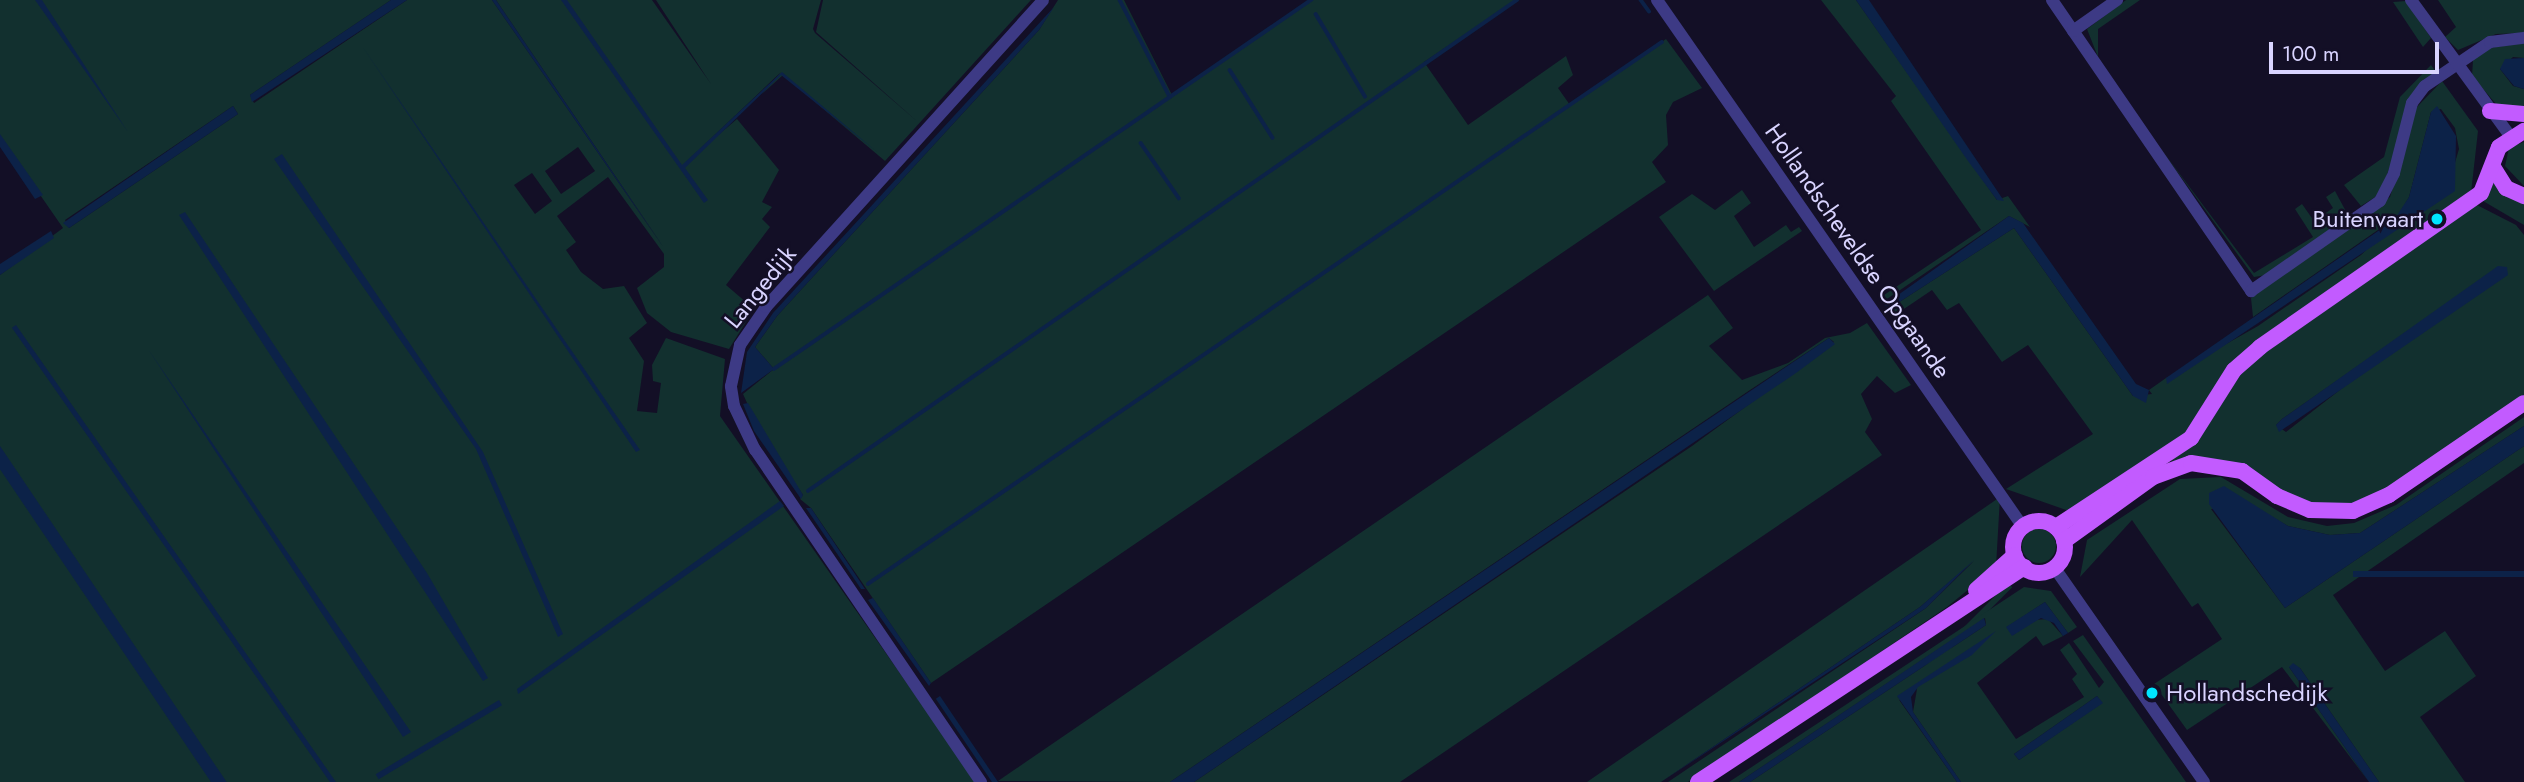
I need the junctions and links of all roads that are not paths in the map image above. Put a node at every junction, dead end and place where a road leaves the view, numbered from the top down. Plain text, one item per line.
1 (1043, 0) edge
2 (1657, 0) edge
3 (2052, 0) edge
4 (2117, 0) edge
5 (2411, 0) edge
6 (2073, 31) junction
7 (2524, 38) edge
8 (2456, 65) junction
9 (2490, 111) junction
10 (2524, 114) edge
11 (2517, 134) edge
12 (2493, 167) junction
13 (2524, 196) edge
14 (2524, 402) edge
15 (2023, 527) junction
16 (2060, 534) junction
17 (2019, 561) junction
18 (2054, 568) junction
19 (981, 782) edge
20 (1698, 782) edge
21 (2204, 782) edge

1 - 19 street, Langedijk
2 - 15 street, Hollandscheveldse Opgaande
3 - 6 street
4 - 6 street
5 - 8 street
6 - 8 street
7 - 8 street
8 - 9 street
9 - 10 main road
9 - 11 street
11 - 12 main road
12 - 13 main road
12 - 16 main road
14 - 16 main road
15 - 16 main road
15 - 17 main road
16 - 18 main road
17 - 18 main road
17 - 20 main road
18 - 21 street

